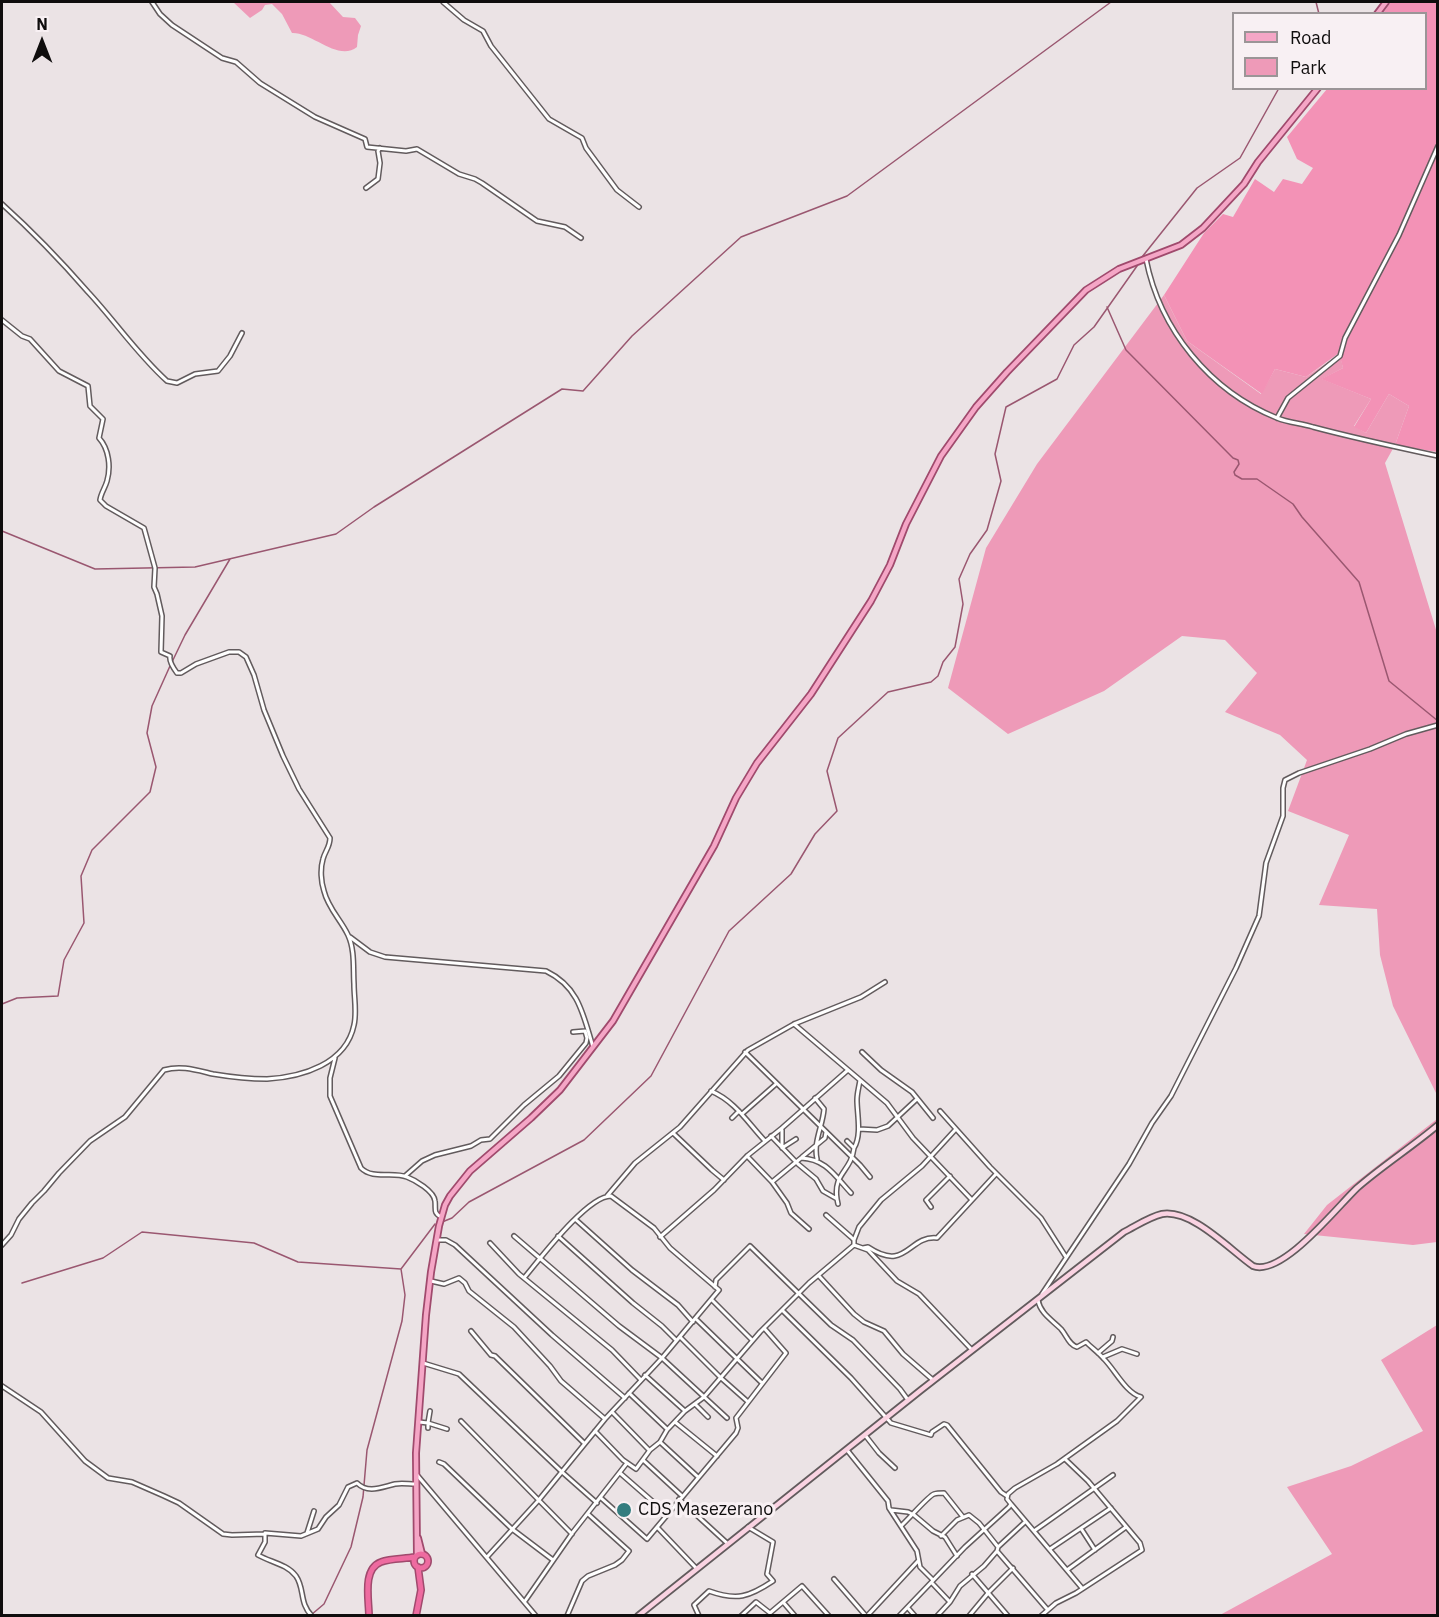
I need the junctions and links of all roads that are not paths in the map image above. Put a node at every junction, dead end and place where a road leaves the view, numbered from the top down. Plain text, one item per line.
1 (152, 2) edge
2 (443, 2) edge
3 (1316, 90) edge
4 (1437, 146) edge
5 (382, 147) junction
6 (366, 189) dead end
7 (2, 204) edge
8 (639, 207) dead end
9 (580, 238) dead end
10 (1146, 259) junction
11 (2, 320) edge
12 (242, 333) dead end
13 (1277, 418) junction
14 (1437, 456) edge
15 (1437, 725) edge
16 (348, 936) junction
17 (885, 982) dead end
18 (794, 1024) junction
19 (573, 1032) dead end
20 (593, 1048) junction
21 (746, 1052) junction
22 (862, 1052) dead end
23 (336, 1056) junction
24 (848, 1070) junction
25 (860, 1080) junction
26 (776, 1084) junction
27 (711, 1091) junction
28 (815, 1098) junction
29 (917, 1099) junction
30 (804, 1108) junction
31 (940, 1111) dead end
32 (741, 1112) junction
33 (899, 1117) junction
34 (732, 1118) dead end
35 (933, 1118) dead end
36 (819, 1124) junction
37 (1437, 1125) edge
38 (782, 1128) junction
39 (859, 1129) junction
40 (956, 1129) junction
41 (826, 1132) junction
42 (673, 1133) junction
43 (771, 1136) junction
44 (796, 1139) dead end
45 (765, 1141) junction
46 (847, 1141) dead end
47 (817, 1144) junction
48 (782, 1148) junction
49 (854, 1148) junction
50 (931, 1155) junction
51 (747, 1156) junction
52 (801, 1158) junction
53 (852, 1158) junction
54 (817, 1159) junction
55 (796, 1161) junction
56 (996, 1173) junction
57 (405, 1176) junction
58 (950, 1176) junction
59 (870, 1177) dead end
60 (837, 1179) junction
61 (724, 1180) junction
62 (772, 1182) junction
63 (851, 1193) dead end
64 (607, 1196) junction
65 (972, 1200) junction
66 (931, 1207) dead end
67 (826, 1215) dead end
68 (441, 1217) junction
69 (575, 1219) junction
70 (809, 1229) dead end
71 (514, 1236) dead end
72 (558, 1236) junction
73 (660, 1237) junction
74 (437, 1240) junction
75 (854, 1240) junction
76 (490, 1243) dead end
77 (2, 1245) edge
78 (854, 1245) junction
79 (863, 1248) junction
80 (1066, 1258) junction
81 (540, 1259) junction
82 (819, 1276) junction
83 (524, 1278) junction
84 (430, 1280) junction
85 (715, 1287) junction
86 (799, 1292) junction
87 (712, 1300) junction
88 (1037, 1301) junction
89 (782, 1310) junction
90 (694, 1320) junction
91 (764, 1328) junction
92 (471, 1331) dead end
93 (680, 1336) junction
94 (1113, 1337) dead end
95 (676, 1340) junction
96 (752, 1340) junction
97 (972, 1351) junction
98 (1098, 1353) junction
99 (1137, 1354) dead end
100 (1103, 1357) junction
101 (662, 1358) junction
102 (737, 1359) junction
103 (423, 1363) junction
104 (645, 1375) junction
105 (721, 1378) junction
106 (641, 1380) junction
107 (933, 1380) junction
108 (762, 1383) junction
109 (2, 1386) edge
110 (629, 1393) junction
111 (704, 1397) junction
112 (625, 1398) junction
113 (908, 1400) junction
114 (747, 1401) junction
115 (695, 1404) junction
116 (430, 1411) dead end
117 (685, 1411) junction
118 (613, 1413) junction
119 (708, 1417) dead end
120 (727, 1418) dead end
121 (886, 1418) junction
122 (605, 1419) junction
123 (461, 1421) dead end
124 (418, 1422) junction
125 (675, 1422) junction
126 (428, 1423) junction
127 (428, 1428) dead end
128 (447, 1429) dead end
129 (667, 1430) junction
130 (595, 1431) junction
131 (865, 1435) junction
132 (660, 1442) junction
133 (584, 1443) junction
134 (650, 1450) junction
135 (847, 1450) junction
136 (717, 1456) junction
137 (1064, 1459) junction
138 (642, 1460) junction
139 (439, 1462) dead end
140 (627, 1463) junction
141 (895, 1468) dead end
142 (415, 1472) junction
143 (562, 1472) junction
144 (620, 1473) junction
145 (1113, 1474) dead end
146 (698, 1477) junction
147 (415, 1484) junction
148 (1094, 1488) junction
149 (1007, 1496) junction
150 (681, 1497) junction
151 (601, 1498) junction
152 (538, 1501) junction
153 (597, 1503) junction
154 (1011, 1504) junction
155 (1111, 1508) junction
156 (891, 1510) junction
157 (314, 1511) dead end
158 (588, 1514) junction
159 (667, 1514) junction
160 (914, 1515) junction
161 (963, 1516) junction
162 (1025, 1522) junction
163 (901, 1526) junction
164 (1126, 1526) junction
165 (657, 1527) junction
166 (748, 1527) junction
167 (512, 1529) junction
168 (1082, 1530) junction
169 (984, 1531) junction
170 (1034, 1531) junction
171 (263, 1533) junction
172 (307, 1533) junction
173 (572, 1534) junction
174 (940, 1536) junction
175 (728, 1544) junction
176 (998, 1549) junction
177 (1050, 1549) junction
178 (1095, 1550) junction
179 (957, 1556) junction
180 (487, 1557) junction
181 (553, 1560) junction
182 (418, 1561) junction
183 (918, 1561) junction
184 (1013, 1568) junction
185 (698, 1570) junction
186 (1067, 1570) junction
187 (972, 1574) junction
188 (834, 1579) dead end
189 (933, 1581) junction
190 (1082, 1588) junction
191 (989, 1592) junction
192 (525, 1601) junction
193 (783, 1602) junction
194 (950, 1602) junction
195 (908, 1608) junction
196 (1048, 1610) junction
197 (534, 1614) edge
198 (770, 1614) edge
199 (312, 1616) edge
200 (369, 1616) edge
201 (416, 1616) edge
202 (567, 1616) edge
203 (638, 1616) edge
204 (699, 1616) edge
205 (741, 1616) edge
206 (795, 1616) edge
207 (829, 1616) edge
208 (866, 1616) edge
209 (899, 1616) edge
210 (915, 1616) edge
211 (937, 1616) edge
212 (969, 1616) edge
213 (1008, 1616) edge
214 (1041, 1616) edge

1 - 5 street
2 - 8 street
3 - 10 main road
4 - 13 street
5 - 6 street
5 - 9 street
7 - 12 street
10 - 13 street
10 - 20 main road
11 - 16 street
13 - 14 street
15 - 80 street
16 - 20 street
16 - 23 street
17 - 18 street
18 - 21 street
18 - 24 street
19 - 57 street
20 - 68 main road
21 - 26 street
21 - 27 street
22 - 29 street
23 - 57 street
23 - 77 street
24 - 25 street
24 - 28 street
25 - 33 street
25 - 39 street
26 - 30 street
26 - 32 street
27 - 32 street
27 - 42 street
28 - 30 street
28 - 36 street
29 - 33 street
29 - 35 street
30 - 36 street
30 - 38 street
31 - 40 street
32 - 34 street
32 - 45 street
33 - 39 street
33 - 50 street
36 - 41 street
36 - 47 street
37 - 88 main road
38 - 43 street
38 - 48 street
39 - 49 street
40 - 50 street
40 - 56 street
41 - 47 street
41 - 53 street
42 - 61 street
42 - 64 street
43 - 45 street
43 - 48 street
44 - 48 street
45 - 51 street
46 - 49 street
47 - 52 street
47 - 54 street
48 - 55 street
49 - 53 street
50 - 58 street
50 - 75 street
51 - 61 street
51 - 62 street
52 - 54 street
52 - 55 street
53 - 59 street
53 - 60 street
54 - 60 street
55 - 60 street
55 - 62 street
56 - 65 street
56 - 80 street
57 - 68 street
58 - 65 street
58 - 66 street
60 - 63 street
61 - 73 street
62 - 70 street
64 - 69 street
64 - 73 street
65 - 79 street
67 - 75 street
68 - 74 main road
69 - 72 street
69 - 90 street
71 - 81 street
72 - 81 street
72 - 95 street
73 - 85 street
74 - 84 main road
74 - 112 street
75 - 78 street
76 - 83 street
78 - 79 street
78 - 82 street
79 - 97 street
80 - 88 street
81 - 83 street
81 - 101 street
82 - 86 street
82 - 107 street
83 - 106 street
84 - 103 main road
84 - 122 street
85 - 86 street
85 - 87 street
86 - 89 street
86 - 113 street
87 - 90 street
87 - 96 street
88 - 97 main road
88 - 98 street
89 - 91 street
89 - 121 street
90 - 93 street
90 - 102 street
91 - 96 street
91 - 108 street
92 - 133 street
93 - 95 street
93 - 105 street
94 - 98 street
95 - 101 street
96 - 102 street
97 - 107 main road
98 - 100 street
99 - 100 street
100 - 137 street
101 - 104 street
101 - 111 street
102 - 105 street
102 - 108 street
103 - 124 main road
103 - 143 street
104 - 106 street
104 - 117 street
105 - 111 street
105 - 114 street
106 - 110 street
107 - 113 main road
108 - 114 street
109 - 171 street
110 - 112 street
110 - 129 street
111 - 115 street
111 - 120 street
112 - 118 street
113 - 121 main road
114 - 136 street
115 - 117 street
115 - 119 street
116 - 126 street
117 - 125 street
118 - 122 street
118 - 134 street
121 - 131 main road
121 - 149 street
122 - 130 street
123 - 152 street
124 - 126 street
124 - 142 main road
125 - 129 street
125 - 136 street
126 - 127 street
126 - 128 street
129 - 132 street
130 - 133 street
130 - 140 street
131 - 135 main road
131 - 141 street
132 - 134 street
132 - 146 street
133 - 143 street
134 - 138 street
135 - 156 street
135 - 166 main road
136 - 146 street
137 - 148 street
137 - 149 street
138 - 140 street
138 - 150 street
139 - 167 street
140 - 144 street
142 - 147 main road
142 - 180 street
143 - 152 street
143 - 153 street
144 - 151 street
144 - 159 street
145 - 148 street
146 - 150 street
147 - 172 street
147 - 182 main road
148 - 155 street
148 - 170 street
149 - 154 street
150 - 159 street
150 - 175 street
151 - 153 street
151 - 165 street
152 - 167 street
152 - 173 street
153 - 158 street
154 - 162 street
154 - 169 street
155 - 164 street
155 - 168 street
156 - 160 street
156 - 163 street
157 - 172 street
158 - 173 street
158 - 202 street
159 - 165 street
160 - 161 street
160 - 163 street
160 - 174 street
161 - 169 street
161 - 174 street
162 - 170 street
162 - 176 street
163 - 183 street
164 - 178 street
164 - 190 street
165 - 185 street
166 - 175 main road
166 - 204 street
167 - 180 street
167 - 181 street
168 - 177 street
168 - 178 street
169 - 176 street
169 - 179 street
170 - 177 street
171 - 172 street
171 - 199 street
173 - 181 street
174 - 179 street
175 - 185 main road
176 - 184 street
176 - 187 street
177 - 186 street
178 - 186 street
179 - 189 street
180 - 192 street
181 - 192 street
182 - 200 highway
182 - 201 highway
183 - 189 street
183 - 208 street
184 - 191 street
184 - 196 street
185 - 203 main road
186 - 190 street
187 - 191 street
187 - 194 street
188 - 208 street
189 - 194 street
189 - 195 street
190 - 196 street
191 - 212 street
191 - 213 street
192 - 197 street
193 - 198 street
193 - 206 street
193 - 207 street
194 - 211 street
195 - 209 street
195 - 210 street
196 - 214 street
198 - 205 street

